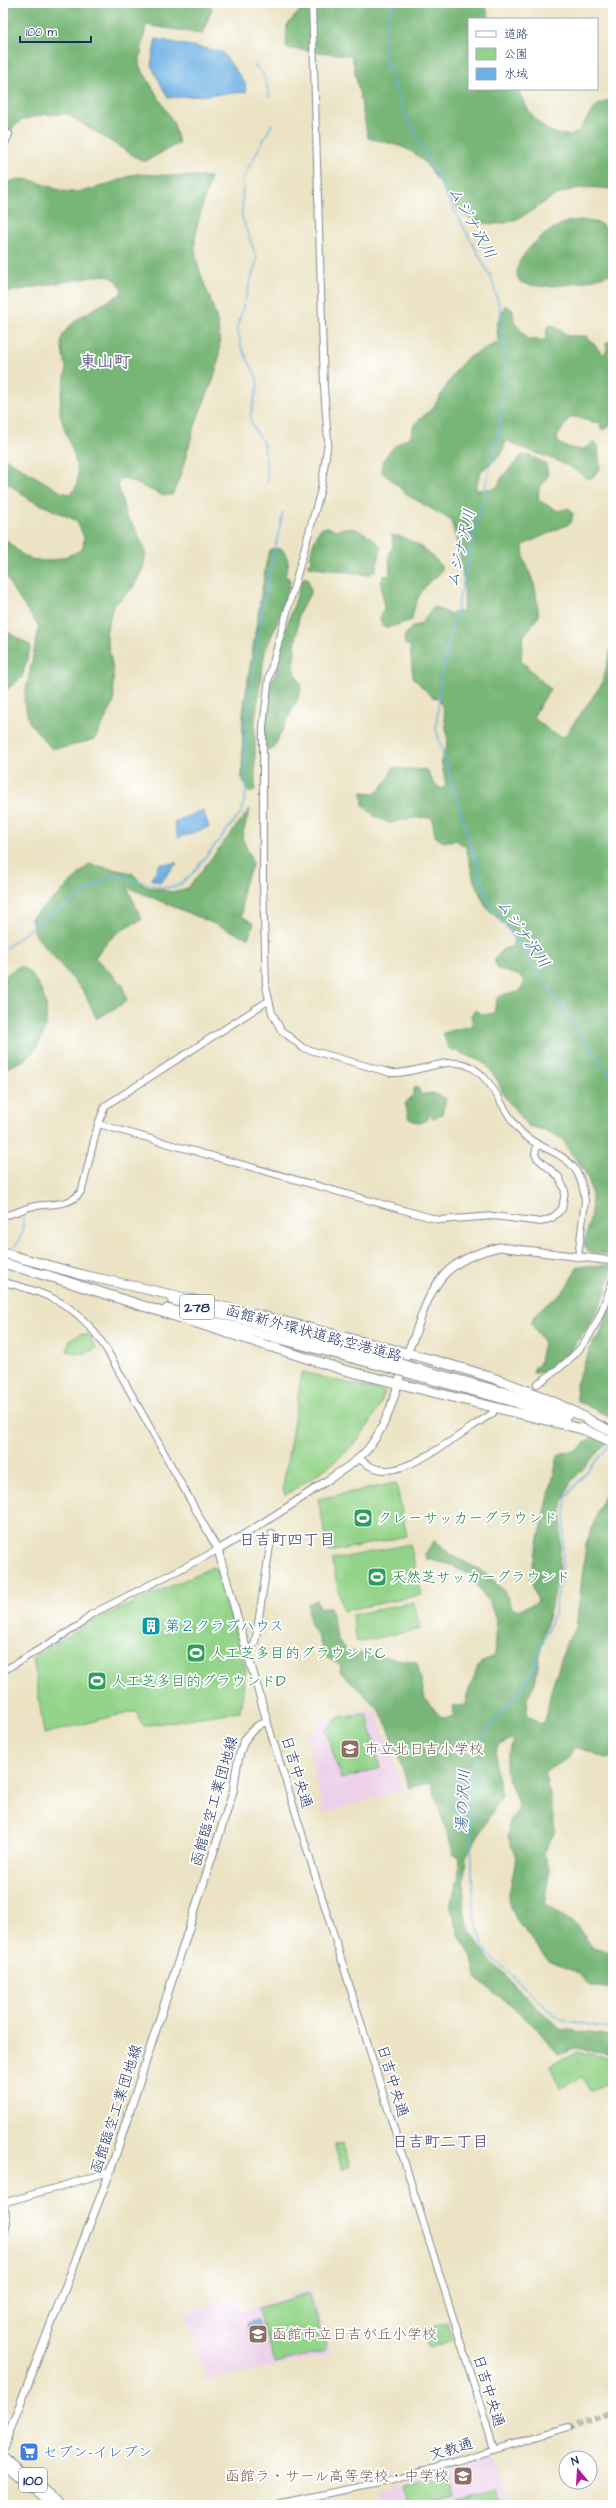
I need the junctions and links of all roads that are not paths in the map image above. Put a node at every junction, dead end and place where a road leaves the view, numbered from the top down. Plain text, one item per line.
1 (312, 3) edge
2 (9, 134) dead end
3 (3, 148) edge
4 (268, 1001) junction
5 (98, 1124) junction
6 (537, 1144) junction
7 (3, 1215) edge
8 (3, 1253) edge
9 (578, 1257) junction
10 (613, 1261) edge
11 (3, 1263) edge
12 (78, 1274) junction
13 (46, 1275) junction
14 (613, 1280) edge
15 (3, 1282) edge
16 (407, 1352) junction
17 (391, 1365) junction
18 (400, 1383) junction
19 (537, 1384) dead end
20 (493, 1413) dead end
21 (571, 1419) junction
22 (613, 1432) edge
23 (613, 1442) edge
24 (358, 1458) junction
25 (272, 1532) dead end
26 (218, 1550) junction
27 (247, 1653) junction
28 (3, 1671) edge
29 (267, 1721) junction
30 (110, 2172) junction
31 (3, 2203) edge
32 (3, 2240) edge
33 (568, 2427) tunnel mouth
34 (3, 2448) edge
35 (494, 2449) junction
36 (3, 2456) edge
37 (3, 2463) edge
38 (52, 2505) edge
39 (62, 2505) edge
40 (270, 2505) edge

1 - 4 street
2 - 3 street
4 - 5 street
4 - 6 street
5 - 6 street
5 - 7 street
6 - 9 street
8 - 12 highway, 函館新外環状道路;空港道路 / 278
9 - 10 main road
9 - 16 main road
11 - 13 highway, 函館新外環状道路;空港道路 / 278
12 - 16 highway
12 - 17 highway, 函館新外環状道路;空港道路 / 278
13 - 17 highway, 函館新外環状道路;空港道路 / 278
13 - 18 highway
14 - 19 street
15 - 26 street
16 - 18 main road
16 - 21 highway
17 - 21 highway, 函館新外環状道路;空港道路 / 278, bridge
18 - 21 highway
18 - 24 main road
20 - 24 street
21 - 22 highway
21 - 23 highway
24 - 26 main road
25 - 27 street
26 - 27 main road
26 - 28 street
27 - 29 main road
29 - 30 main road, 函館臨空工業団地線
29 - 35 street, 日吉中央通
30 - 31 street
30 - 34 main road, 函館臨空工業団地線
31 - 32 street
33 - 35 street, 文教通
35 - 40 street, 文教通
36 - 39 main road, 100
37 - 38 main road, 100

